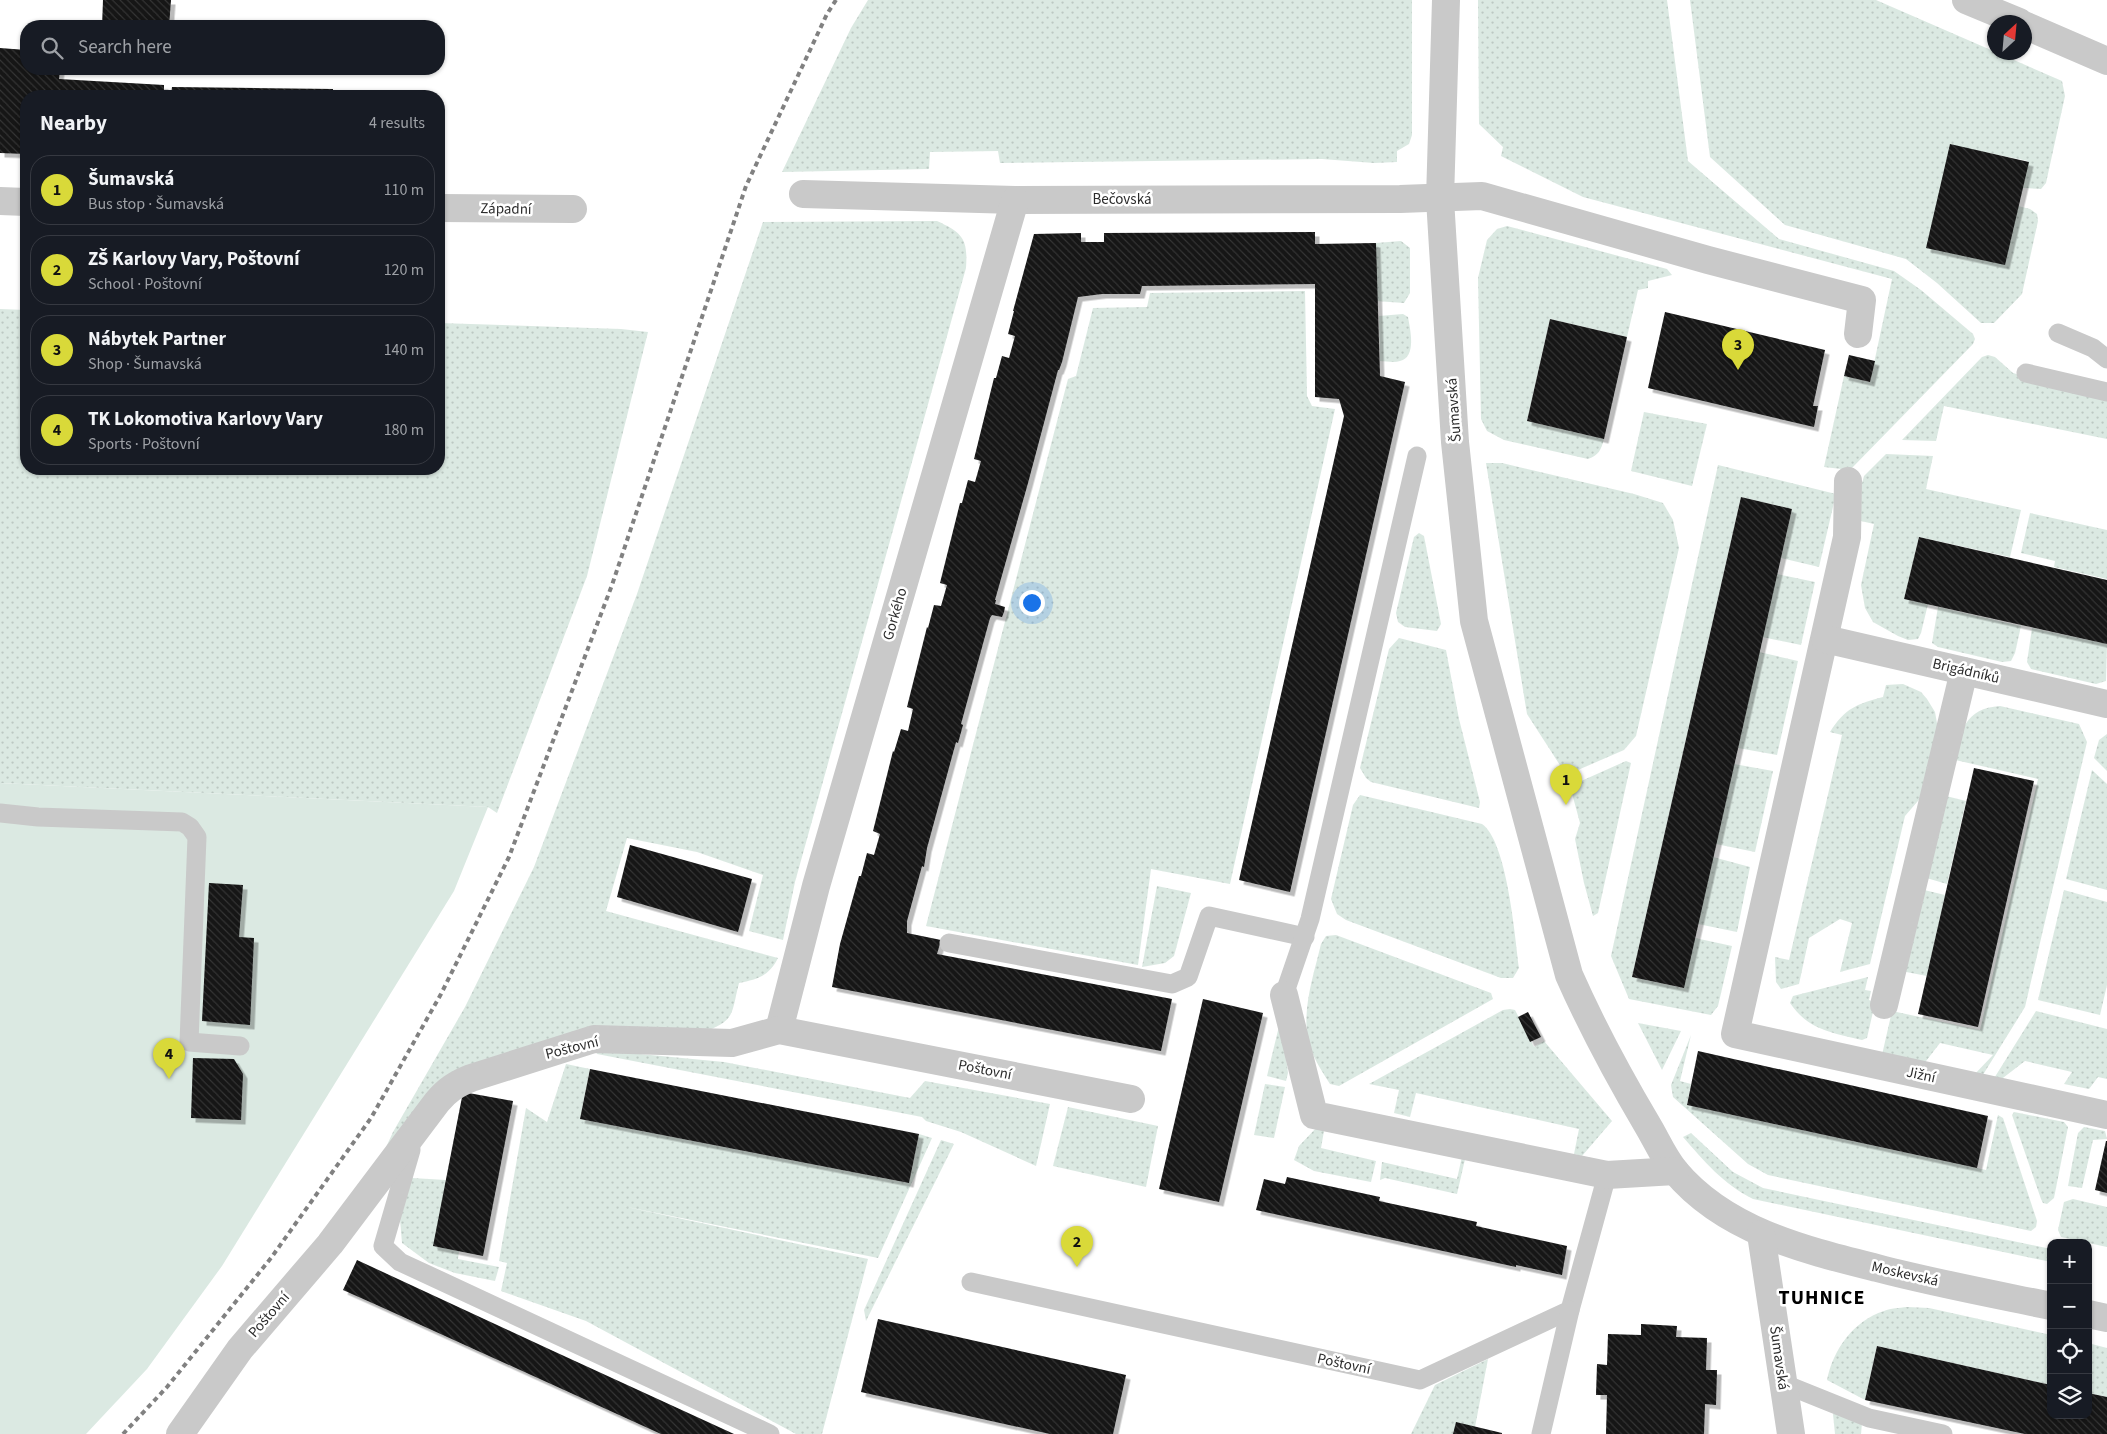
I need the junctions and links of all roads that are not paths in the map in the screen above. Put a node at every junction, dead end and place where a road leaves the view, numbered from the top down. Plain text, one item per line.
1 (1446, 0) edge
2 (1966, 0) edge
3 (2002, 15) edge
4 (2032, 28) edge
5 (2107, 61) edge
6 (803, 194) dead end
7 (1440, 199) junction
8 (1015, 200) junction
9 (0, 201) edge
10 (20, 202) edge
11 (445, 208) edge
12 (572, 210) dead end
13 (2058, 333) dead end
14 (1858, 334) dead end
15 (2107, 359) edge
16 (2026, 372) dead end
17 (2107, 392) edge
18 (1417, 456) dead end
19 (1848, 481) dead end
20 (1825, 639) junction
21 (1964, 671) junction
22 (2107, 704) edge
23 (0, 813) edge
24 (1305, 937) junction
25 (949, 943) dead end
26 (1284, 995) joint
27 (1884, 1006) dead end
28 (779, 1030) junction
29 (240, 1046) dead end
30 (1131, 1099) dead end
31 (2107, 1115) edge
32 (410, 1138) junction
33 (1675, 1171) junction
34 (1607, 1175) junction
35 (1761, 1234) junction
36 (971, 1282) dead end
37 (2047, 1305) edge
38 (1570, 1310) junction
39 (2092, 1315) edge
40 (2107, 1318) edge
41 (1782, 1383) junction
42 (180, 1434) edge
43 (770, 1434) edge
44 (1541, 1434) edge
45 (1790, 1434) edge
46 (1943, 1434) edge

1 - 7 street, Šumavská
2 - 3 street
4 - 5 street
6 - 8 street, Bečovská
7 - 8 street, Bečovská
7 - 14 street
7 - 33 street, Šumavská
8 - 28 street, Gorkého
9 - 10 street
11 - 12 street, Západní
13 - 15 lane
16 - 17 lane
18 - 24 lane
19 - 20 street
20 - 21 street, Brigádníků
20 - 31 street, Jižní
21 - 22 street, Brigádníků
21 - 27 street
23 - 29 lane
24 - 25 lane
24 - 26 lane
26 - 34 street
28 - 30 street, Poštovní
28 - 32 street, Poštovní
32 - 42 street, Poštovní
32 - 43 lane
33 - 34 street
33 - 35 street, Šumavská
34 - 38 lane
35 - 37 street, Moskevská
35 - 41 street, Šumavská
36 - 38 lane, Poštovní
38 - 44 lane
39 - 40 street
41 - 45 street, Šumavská
41 - 46 lane

